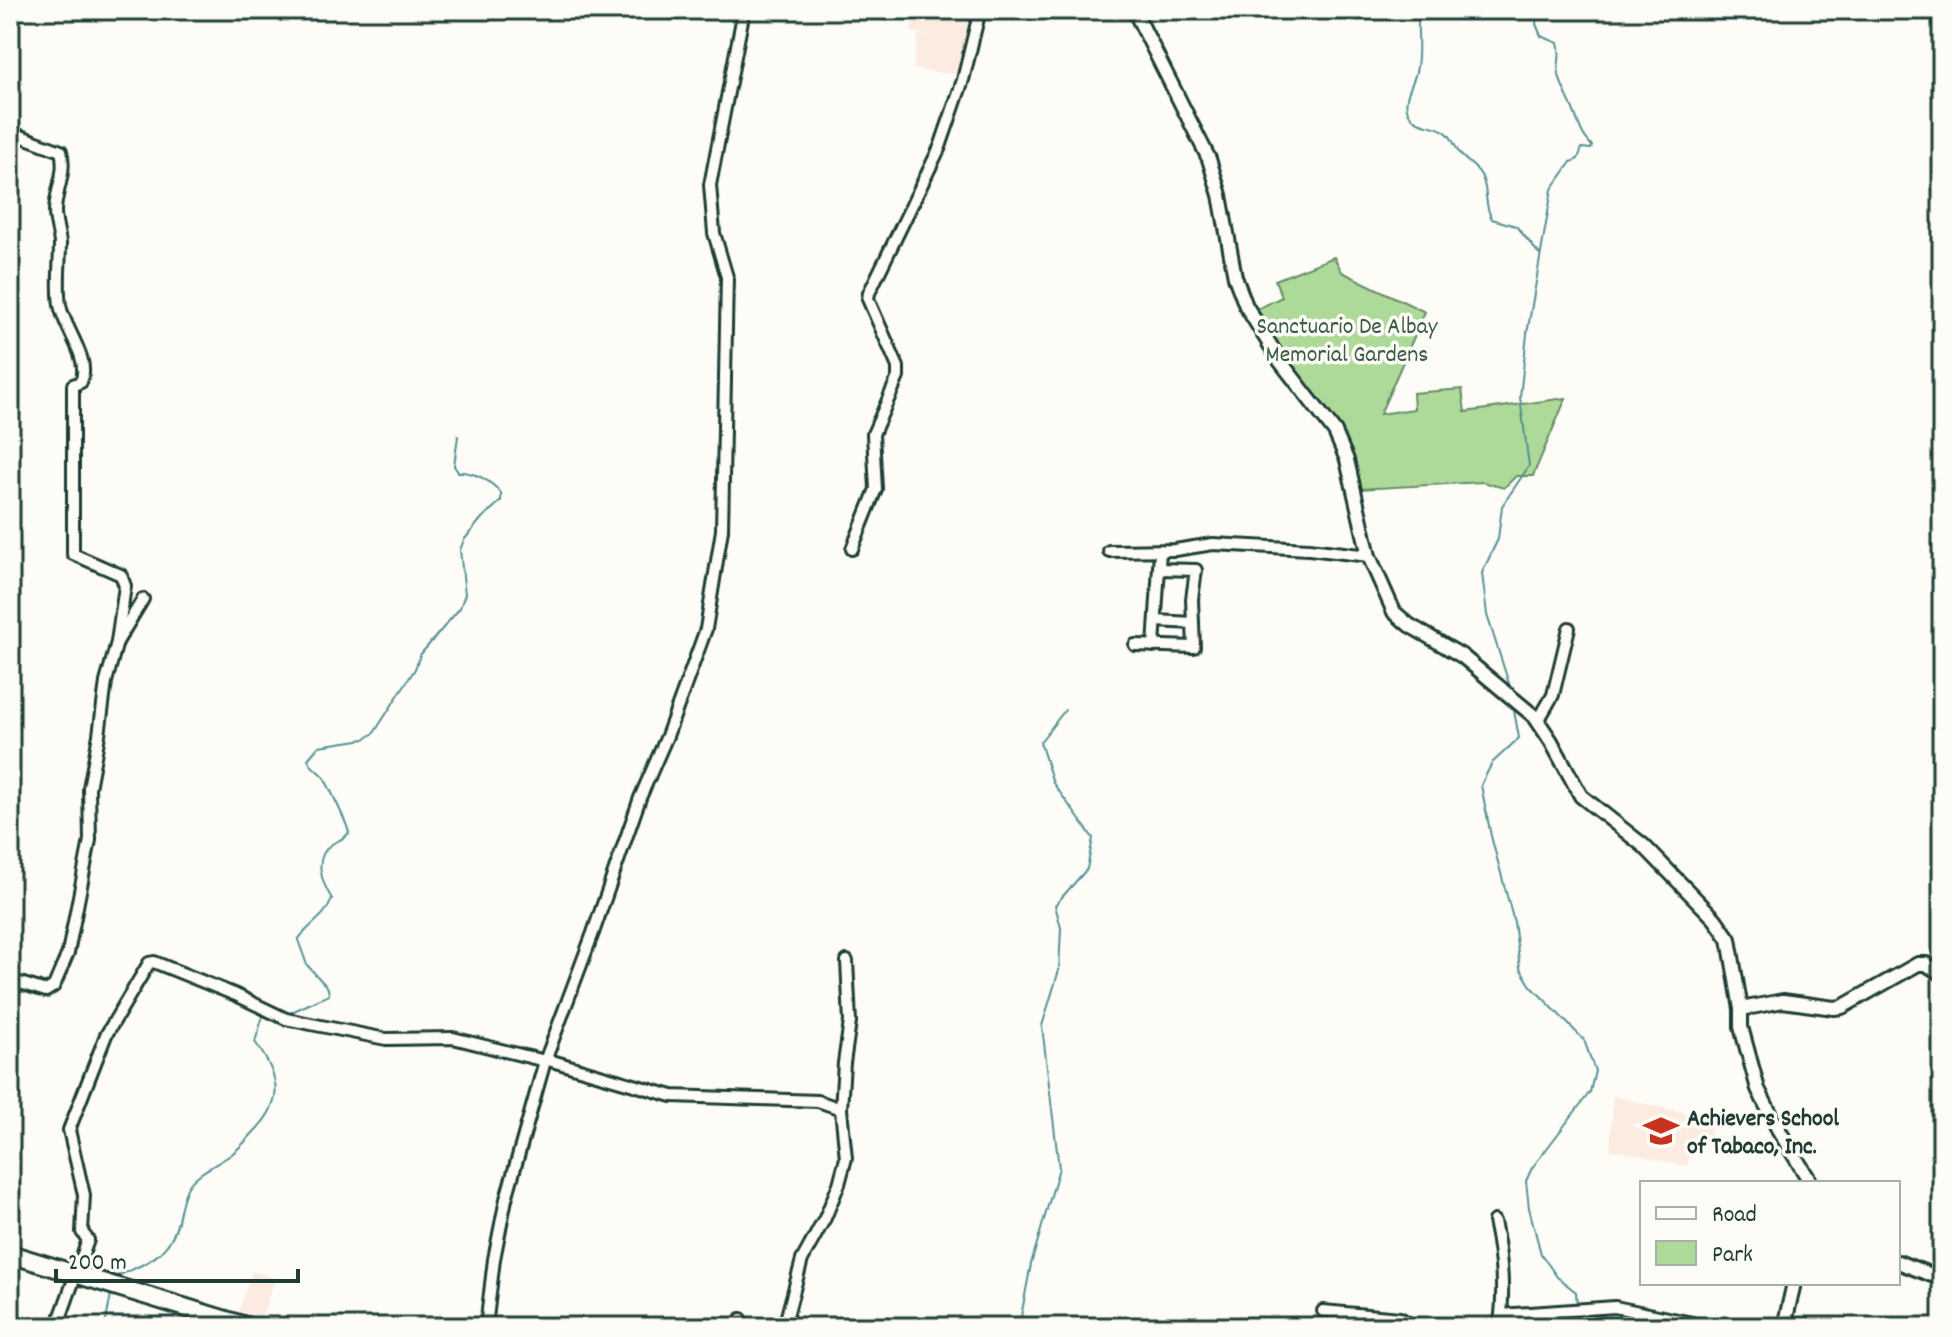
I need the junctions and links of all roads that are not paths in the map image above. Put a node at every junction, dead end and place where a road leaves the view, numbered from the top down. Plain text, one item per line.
1 (744, 10) edge
2 (980, 10) edge
3 (1134, 10) edge
4 (10, 132) edge
5 (852, 549) dead end
6 (1109, 551) dead end
7 (1160, 551) junction
8 (1369, 556) junction
9 (1160, 569) junction
10 (143, 599) dead end
11 (1156, 621) junction
12 (1193, 623) junction
13 (1569, 628) dead end
14 (117, 642) junction
15 (1135, 645) dead end
16 (1154, 646) junction
17 (1538, 721) junction
18 (847, 961) dead end
19 (1942, 974) edge
20 (10, 994) edge
21 (1741, 1009) junction
22 (545, 1060) junction
23 (841, 1109) junction
24 (1810, 1181) edge
25 (1494, 1221) dead end
26 (10, 1254) edge
27 (1900, 1263) edge
28 (76, 1274) junction
29 (1942, 1279) edge
30 (1794, 1285) edge
31 (1323, 1311) dead end
32 (1501, 1315) junction
33 (57, 1327) edge
34 (248, 1327) edge
35 (486, 1327) edge
36 (784, 1327) edge
37 (1405, 1327) edge
38 (1498, 1327) edge
39 (1749, 1327) edge
40 (1784, 1327) edge

1 - 22 street
2 - 5 street
3 - 8 street
4 - 14 street
6 - 7 street
7 - 8 street
7 - 9 street
8 - 17 street
9 - 11 street
9 - 12 street
10 - 14 street
11 - 12 street
11 - 16 street
12 - 16 street
13 - 17 street
14 - 20 street
15 - 16 street
17 - 21 street
18 - 23 street
19 - 21 street
21 - 24 street
22 - 23 street
22 - 28 street
22 - 35 street
23 - 36 street
25 - 32 street
26 - 28 main road
27 - 29 street
28 - 33 street
28 - 34 main road
30 - 40 street
31 - 37 street
32 - 38 street
32 - 39 street

